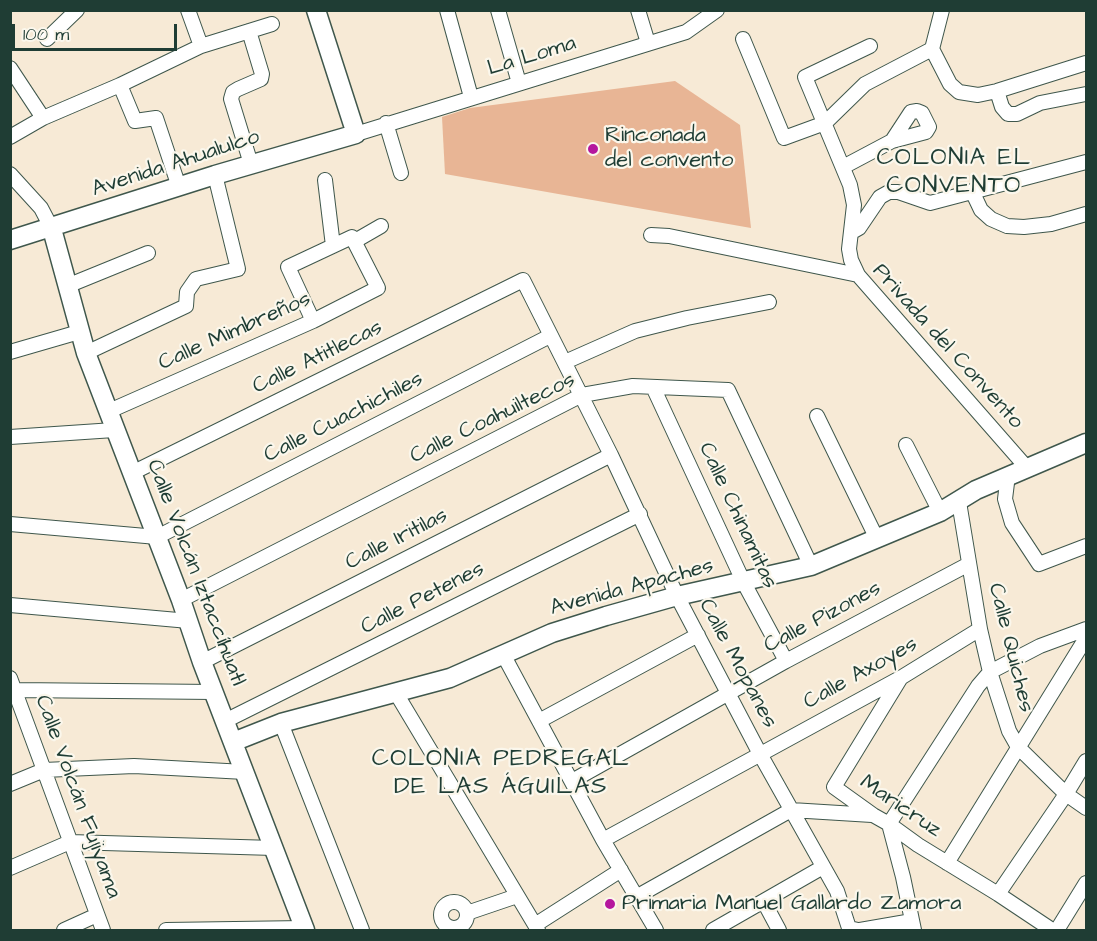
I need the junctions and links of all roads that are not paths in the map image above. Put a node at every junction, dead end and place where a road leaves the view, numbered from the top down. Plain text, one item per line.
1 (77, 10) edge
2 (188, 10) edge
3 (316, 10) edge
4 (498, 10) edge
5 (638, 10) edge
6 (717, 10) edge
7 (942, 10) edge
8 (451, 11) edge
9 (272, 24) dead end
10 (249, 31) junction
11 (47, 39) dead end
12 (743, 39) dead end
13 (648, 43) junction
14 (201, 46) junction
15 (870, 46) dead end
16 (932, 49) junction
17 (1086, 63) edge
18 (10, 68) edge
19 (519, 83) junction
20 (120, 85) junction
21 (997, 91) junction
22 (1086, 94) edge
23 (471, 97) junction
24 (43, 118) junction
25 (386, 123) junction
26 (825, 123) junction
27 (356, 134) junction
28 (10, 137) edge
29 (892, 141) dead end
30 (1086, 162) edge
31 (251, 164) junction
32 (843, 166) junction
33 (401, 173) dead end
34 (10, 174) edge
35 (215, 175) junction
36 (325, 180) dead end
37 (179, 187) junction
38 (972, 191) junction
39 (1086, 214) edge
40 (381, 226) dead end
41 (52, 229) junction
42 (852, 232) junction
43 (651, 235) dead end
44 (10, 240) edge
45 (355, 241) junction
46 (333, 246) junction
47 (148, 254) dead end
48 (858, 274) junction
49 (523, 280) joint
50 (67, 286) junction
51 (769, 302) dead end
52 (313, 321) junction
53 (79, 332) junction
54 (550, 336) junction
55 (10, 352) edge
56 (86, 352) junction
57 (565, 362) junction
58 (653, 387) junction
59 (582, 395) junction
60 (107, 412) junction
61 (817, 416) dead end
62 (114, 430) junction
63 (10, 437) edge
64 (1086, 443) edge
65 (906, 445) dead end
66 (611, 455) junction
67 (1027, 468) junction
68 (132, 473) junction
69 (1008, 475) junction
70 (959, 502) junction
71 (940, 512) junction
72 (640, 514) junction
73 (10, 524) edge
74 (157, 537) junction
75 (877, 539) junction
76 (1086, 546) edge
77 (969, 564) junction
78 (811, 566) junction
79 (744, 582) junction
80 (677, 597) junction
81 (181, 600) junction
82 (10, 605) edge
83 (189, 621) junction
84 (980, 629) junction
85 (1086, 629) edge
86 (698, 635) junction
87 (1086, 638) edge
88 (504, 656) junction
89 (786, 661) junction
90 (202, 662) junction
91 (990, 672) junction
92 (902, 677) junction
93 (12, 687) edge
94 (214, 692) junction
95 (396, 693) junction
96 (729, 693) junction
97 (540, 721) junction
98 (225, 722) junction
99 (281, 723) junction
100 (233, 742) junction
101 (1018, 747) junction
102 (760, 754) junction
103 (1086, 761) edge
104 (44, 770) junction
105 (245, 772) junction
106 (572, 781) junction
107 (10, 784) edge
108 (1066, 794) junction
109 (1086, 808) edge
110 (791, 810) junction
111 (873, 815) junction
112 (889, 824) junction
113 (603, 840) junction
114 (70, 842) junction
115 (274, 848) junction
116 (946, 863) junction
117 (823, 867) junction
118 (10, 868) edge
119 (621, 870) junction
120 (1086, 883) edge
121 (998, 894) junction
122 (517, 896) junction
123 (636, 897) junction
124 (764, 902) junction
125 (467, 913) junction
126 (97, 915) junction
127 (913, 926) edge
128 (537, 928) edge
129 (304, 929) edge
130 (456, 929) edge
131 (64, 930) edge
132 (103, 930) edge
133 (166, 930) edge
134 (362, 930) edge
135 (656, 930) edge
136 (713, 930) edge
137 (779, 930) edge
138 (859, 930) edge
139 (1052, 930) edge
140 (1057, 930) edge

1 - 11 street
2 - 14 street
3 - 27 street
4 - 19 street
5 - 13 street
6 - 13 street, La Loma
7 - 16 street
8 - 23 street
9 - 10 street
10 - 14 street
10 - 31 street
12 - 26 street
13 - 19 street, La Loma
14 - 20 street
15 - 26 street
16 - 21 street
16 - 26 street
17 - 21 street
18 - 24 street
19 - 23 street, La Loma
20 - 24 street
20 - 37 street
21 - 22 street
23 - 25 street, La Loma
24 - 28 street
25 - 27 street, La Loma
25 - 33 street
26 - 32 street
27 - 31 street, Avenida Ahualulco
29 - 32 street
30 - 38 street
31 - 35 street, Avenida Ahualulco
32 - 42 street
34 - 41 street
35 - 37 street, Avenida Ahualulco
35 - 56 street
36 - 46 street
37 - 41 street, Avenida Ahualulco
38 - 39 street
38 - 42 street
40 - 45 street
41 - 44 street, Avenida Ahualulco
41 - 50 street, Calle Volcán Iztaccíhuatl
42 - 48 street
43 - 48 street, Privada del Convento
45 - 46 street
45 - 52 street, Calle Mimbreños
46 - 52 street
47 - 50 street
48 - 67 street, Privada del Convento
49 - 54 street, Calle Mopanes
49 - 68 street, Calle Atitlecas
50 - 53 street, Calle Volcán Iztaccíhuatl
51 - 57 street
52 - 60 street, Calle Mimbreños
53 - 55 street
53 - 56 street, Calle Volcán Iztaccíhuatl
54 - 57 street, Calle Mopanes
54 - 74 street, Calle Cuachichiles
56 - 60 street, Calle Volcán Iztaccíhuatl
57 - 59 street, Calle Mopanes
58 - 59 street, Calle Coahuiltecos
58 - 78 street, Calle Coahuiltecos
58 - 79 street, Calle Chinamitas
59 - 66 street, Calle Mopanes
59 - 81 street, Calle Coahuiltecos
60 - 62 street, Calle Volcán Iztaccíhuatl
61 - 75 street
62 - 63 street
62 - 68 street, Calle Volcán Iztaccíhuatl
64 - 67 street, Avenida Apaches
65 - 71 street
66 - 72 street, Calle Mopanes
66 - 90 street, Calle Iritilas
67 - 69 street, Avenida Apaches
68 - 74 street, Calle Volcán Iztaccíhuatl
69 - 70 street, Avenida Apaches
69 - 76 street
70 - 71 street, Avenida Apaches
70 - 77 street, Calle Quiches
71 - 75 street, Avenida Apaches
72 - 80 street, Calle Mopanes
72 - 98 street, Calle Petenes
73 - 74 street
74 - 81 street, Calle Volcán Iztaccíhuatl
75 - 78 street, Avenida Apaches
77 - 84 street, Calle Quiches
77 - 89 street, Calle Pizones
78 - 79 street, Avenida Apaches
79 - 80 street, Avenida Apaches
79 - 89 street, Calle Chinamitas
80 - 86 street, Calle Mopanes
80 - 88 street, Avenida Apaches
81 - 83 street, Calle Volcán Iztaccíhuatl
82 - 83 street
83 - 90 street, Calle Volcán Iztaccíhuatl
84 - 91 street, Calle Quiches
84 - 92 street, Calle Axoyes
85 - 91 street
86 - 96 street, Calle Mopanes
86 - 97 street
87 - 101 street
88 - 95 street, Avenida Apaches
88 - 97 street
89 - 96 street, Calle Pizones
90 - 94 street, Calle Volcán Iztaccíhuatl
91 - 101 street, Calle Quiches
91 - 112 street
92 - 102 street, Calle Axoyes
92 - 111 street, Maricruz
93 - 94 street
93 - 104 street, Calle Volcán Fujiyama
94 - 98 street, Calle Volcán Iztaccíhuatl
95 - 99 street, Avenida Apaches
95 - 122 street
96 - 102 street, Calle Mopanes
96 - 106 street, Calle Pizones
97 - 106 street
98 - 100 street, Calle Volcán Iztaccíhuatl
99 - 100 street, Avenida Apaches
99 - 134 street
100 - 105 street, Calle Volcán Iztaccíhuatl
101 - 108 street, Calle Quiches
101 - 116 street
102 - 110 street, Calle Mopanes
102 - 113 street, Calle Axoyes
103 - 108 street
104 - 105 street
104 - 107 street
104 - 114 street, Calle Volcán Fujiyama
105 - 115 street, Calle Volcán Iztaccíhuatl
106 - 113 street
108 - 109 street, Calle Quiches
108 - 121 street
110 - 111 street
110 - 117 street, Calle Mopanes
110 - 123 street
111 - 112 street, Maricruz
112 - 116 street, Maricruz
112 - 127 street
113 - 119 street
114 - 115 street
114 - 118 street
114 - 126 street, Calle Volcán Fujiyama
115 - 129 street, Calle Volcán Iztaccíhuatl
116 - 121 street, Maricruz
117 - 124 street
117 - 138 street, Calle Mopanes
119 - 123 street
119 - 128 street
120 - 140 street
121 - 139 street, Maricruz
122 - 125 street
122 - 128 street
123 - 135 street
124 - 136 street
124 - 137 street
125 - 130 street
125 - 130 street
126 - 131 street
126 - 132 street, Calle Volcán Fujiyama
127 - 138 street, Calle Mopanes
129 - 133 street

